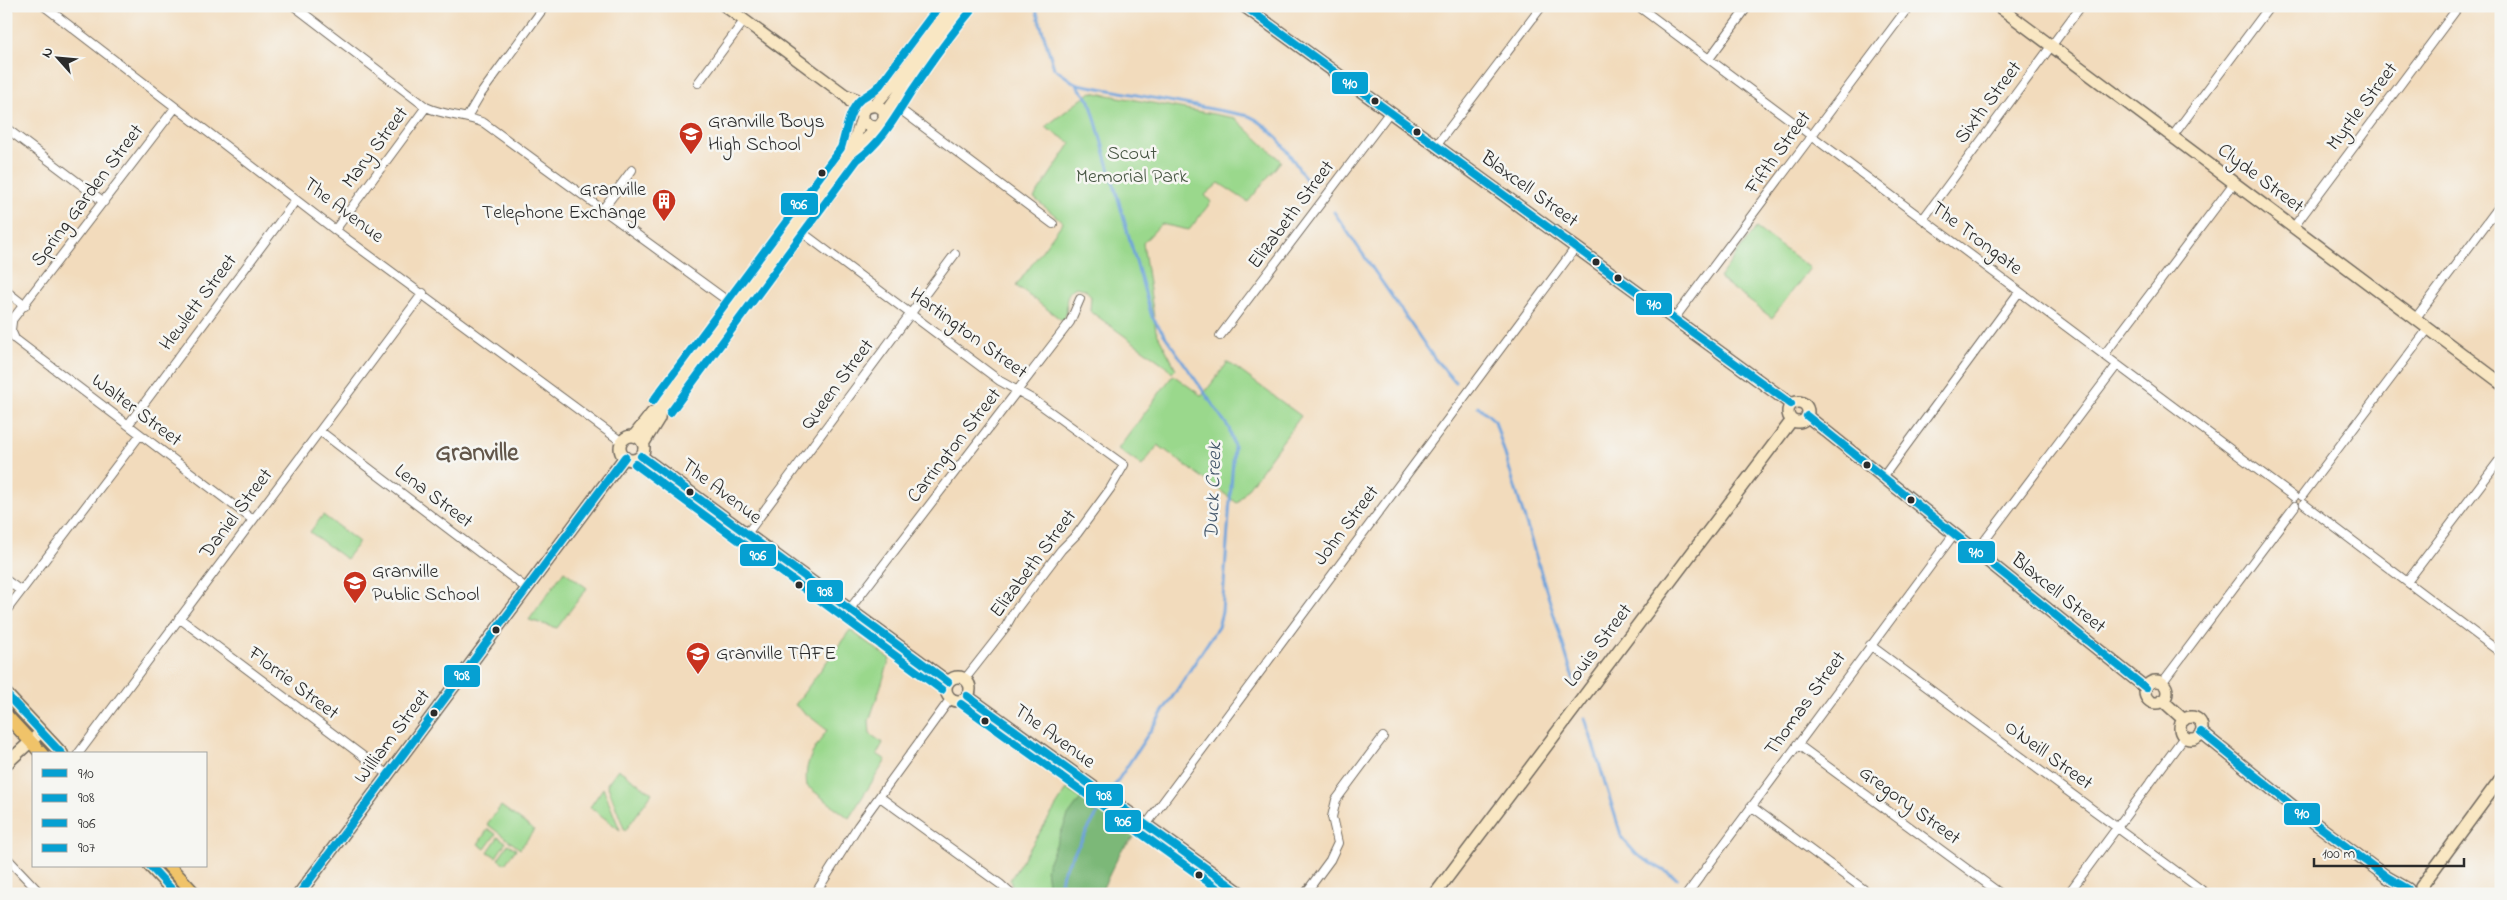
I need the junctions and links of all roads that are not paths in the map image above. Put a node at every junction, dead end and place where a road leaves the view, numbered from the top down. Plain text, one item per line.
1 (10, 6) edge
2 (44, 6) edge
3 (294, 6) edge
4 (545, 6) edge
5 (725, 6) edge
6 (952, 6) edge
7 (962, 6) edge
8 (1244, 6) edge
9 (1542, 6) edge
10 (1638, 6) edge
11 (1748, 6) edge
12 (1909, 6) edge
13 (1998, 6) edge
14 (2081, 6) edge
15 (2270, 6) edge
16 (2459, 6) edge
17 (6, 9) edge
18 (744, 21) junction
19 (2051, 46) junction
20 (1709, 59) junction
21 (698, 83) dead end
22 (845, 95) junction
23 (893, 104) junction
24 (873, 105) junction
25 (426, 107) junction
26 (176, 108) junction
27 (1389, 113) junction
28 (884, 115) junction
29 (467, 117) junction
30 (862, 117) junction
31 (876, 127) junction
32 (6, 128) edge
33 (1811, 136) junction
34 (2172, 137) junction
35 (1436, 146) junction
36 (850, 153) junction
37 (632, 170) dead end
38 (2234, 183) junction
39 (296, 200) junction
40 (104, 202) junction
41 (2501, 204) edge
42 (603, 210) junction
43 (1923, 219) junction
44 (1053, 224) dead end
45 (795, 227) junction
46 (2293, 228) junction
47 (335, 230) junction
48 (1576, 248) junction
49 (955, 254) dead end
50 (6, 291) edge
51 (2020, 292) junction
52 (423, 293) junction
53 (1080, 299) dead end
54 (25, 306) junction
55 (736, 307) junction
56 (911, 314) junction
57 (1674, 319) junction
58 (2416, 319) junction
59 (9, 324) edge
60 (2428, 328) junction
61 (1220, 336) dead end
62 (2104, 356) junction
63 (2117, 365) junction
64 (2501, 383) edge
65 (1018, 391) junction
66 (1791, 404) junction
67 (1807, 416) junction
68 (1792, 420) junction
69 (128, 425) junction
70 (320, 431) junction
71 (140, 435) junction
72 (638, 440) junction
73 (622, 442) junction
74 (641, 456) junction
75 (625, 457) junction
76 (2501, 458) edge
77 (1124, 465) joint
78 (1883, 477) junction
79 (2294, 497) junction
80 (2303, 500) junction
81 (2295, 506) junction
82 (253, 520) junction
83 (1954, 534) junction
84 (746, 535) junction
85 (1976, 552) junction
86 (6, 580) edge
87 (2407, 582) junction
88 (526, 588) junction
89 (22, 591) junction
90 (849, 610) junction
91 (6, 611) edge
92 (179, 618) junction
93 (1870, 645) junction
94 (2501, 652) edge
95 (965, 679) junction
96 (948, 682) junction
97 (2162, 683) junction
98 (2146, 688) junction
99 (6, 694) edge
100 (967, 696) junction
101 (951, 698) junction
102 (2162, 700) junction
103 (6, 715) edge
104 (2184, 720) junction
105 (41, 732) junction
106 (2200, 732) junction
107 (1383, 737) dead end
108 (2184, 737) junction
109 (31, 742) junction
110 (1797, 744) junction
111 (40, 752) edge
112 (60, 752) edge
113 (79, 752) edge
114 (6, 764) edge
115 (388, 775) junction
116 (2501, 778) edge
117 (880, 797) junction
118 (1751, 806) junction
119 (1146, 825) junction
120 (2117, 828) junction
121 (6, 857) edge
122 (152, 868) edge
123 (170, 868) edge
124 (2422, 890) edge
125 (2408, 892) edge
126 (41, 894) edge
127 (176, 894) edge
128 (195, 894) edge
129 (299, 894) edge
130 (815, 894) edge
131 (1011, 894) edge
132 (1242, 894) edge
133 (1305, 894) edge
134 (1435, 894) edge
135 (1687, 894) edge
136 (1870, 894) edge
137 (2001, 894) edge
138 (2068, 894) edge
139 (2207, 894) edge

1 - 17 street
2 - 26 street, The Avenue
3 - 25 street
4 - 29 street
5 - 18 street
6 - 24 street
7 - 23 street
8 - 27 street, Blaxcell Street
9 - 35 street
10 - 20 street, The Trongate
11 - 20 street
12 - 33 street, Fifth Street
13 - 19 street, Clyde Street
14 - 19 street, Sixth Street
15 - 34 street
16 - 46 street, Myrtle Street
18 - 21 street
18 - 22 street
19 - 34 street, Clyde Street
19 - 43 street, Sixth Street
20 - 33 street, The Trongate
22 - 24 street
22 - 30 street
23 - 28 street
23 - 44 street
24 - 28 street
24 - 30 street
25 - 29 street, Mary Street
25 - 47 street, Mary Street
26 - 39 street, The Avenue
26 - 40 street, Spring Garden Street
27 - 35 street, Blaxcell Street
27 - 61 street, Elizabeth Street
28 - 31 street
29 - 42 street, Mary Street
30 - 31 street
30 - 36 street
31 - 36 street
32 - 40 street
33 - 43 street, The Trongate
33 - 57 street, Fifth Street
34 - 38 street, Clyde Street
35 - 48 street, Blaxcell Street
36 - 45 street
37 - 42 street
38 - 46 street, Clyde Street
38 - 62 street
39 - 47 street, The Avenue
39 - 69 street, Hewlett Street
40 - 54 street, Spring Garden Street
41 - 58 street
42 - 55 street, Mary Street
43 - 51 street, The Trongate
45 - 55 street
45 - 56 street, Hartington Street
46 - 58 street, Clyde Street
47 - 52 street, The Avenue
48 - 57 street, Blaxcell Street
48 - 119 street, John Street
49 - 56 street, Queen Street
50 - 54 street
51 - 62 street, The Trongate
51 - 78 street
52 - 70 street, Daniel Street
52 - 73 street, The Avenue
53 - 65 street, Carrington Street
54 - 59 street, Spring Garden Street
55 - 72 street
56 - 65 street, Hartington Street
56 - 84 street, Queen Street
57 - 66 street, Blaxcell Street
58 - 60 street, Clyde Street
59 - 69 street, Walter Street
60 - 64 street, Clyde Street
60 - 80 street
62 - 63 street, The Trongate
63 - 79 street, The Trongate
63 - 85 street
65 - 77 street, Hartington Street
65 - 90 street, Carrington Street
66 - 67 street
66 - 68 street
67 - 68 street
67 - 78 street, Blaxcell Street
68 - 134 street, Louis Street
69 - 71 street, Walter Street
70 - 82 street, Daniel Street
70 - 88 street, Lena Street
71 - 82 street, Walter Street
71 - 89 street
72 - 73 street
72 - 74 street
73 - 75 street
74 - 75 street
74 - 84 street, The Avenue
75 - 88 street, William Street
76 - 87 street
77 - 95 street, Elizabeth Street
78 - 83 street, Blaxcell Street
79 - 80 street
79 - 81 street
80 - 81 street
80 - 87 street
81 - 97 street
82 - 92 street, Daniel Street
83 - 85 street, Blaxcell Street
83 - 93 street, Thomas Street
84 - 90 street, The Avenue
85 - 98 street, Blaxcell Street
86 - 89 street
87 - 94 street
88 - 115 street, William Street
89 - 91 street
90 - 96 street, The Avenue
92 - 113 street, Daniel Street
92 - 115 street, Florrie Street
93 - 110 street, Thomas Street
93 - 120 street, O'Neill Street
95 - 96 street
95 - 100 street
96 - 101 street
97 - 98 street
97 - 102 street
98 - 102 street
99 - 105 main road
100 - 101 street
100 - 119 street, The Avenue
101 - 117 street
102 - 104 street
103 - 109 main road
104 - 106 street
104 - 108 street
105 - 109 street
105 - 112 main road
106 - 108 street
106 - 125 street
107 - 133 street
108 - 120 street
109 - 111 main road
109 - 114 street
110 - 118 street, Thomas Street
110 - 137 street, Gregory Street
115 - 129 street, William Street
116 - 124 street
117 - 130 street
117 - 131 street
118 - 135 street, Thomas Street
118 - 136 street
119 - 132 street, The Avenue
120 - 138 street
120 - 139 street, O'Neill Street
121 - 126 street
122 - 127 main road
123 - 128 main road
124 - 125 street

